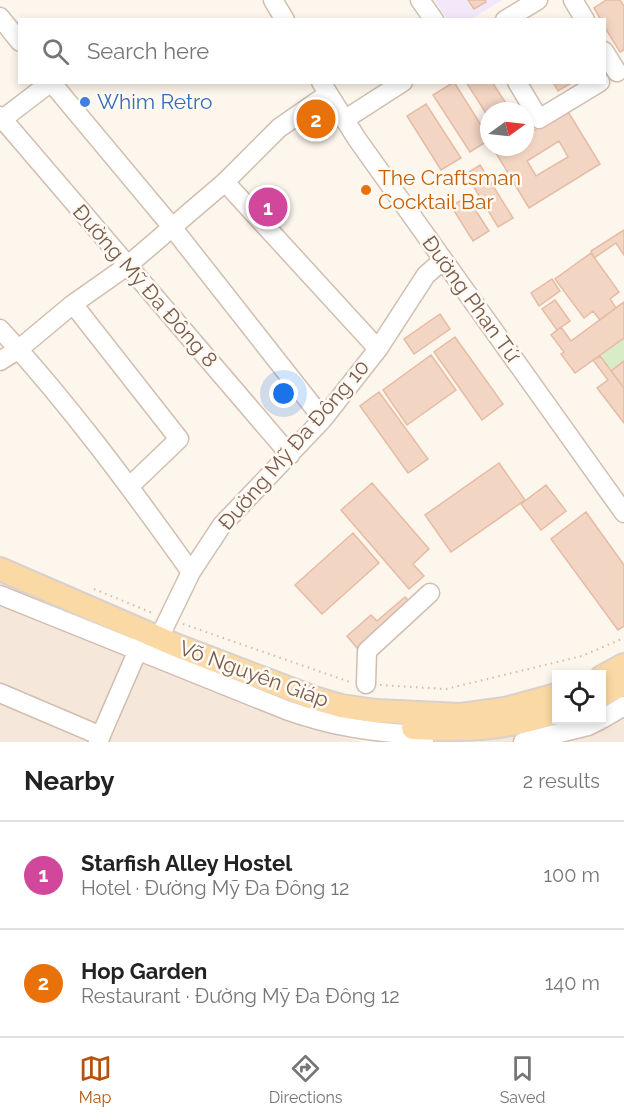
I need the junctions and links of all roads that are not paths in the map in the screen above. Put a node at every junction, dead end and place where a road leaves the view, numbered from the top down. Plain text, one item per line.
1 (273, 0) edge
2 (420, 0) edge
3 (538, 0) edge
4 (573, 0) edge
5 (0, 17) edge
6 (284, 18) edge
7 (433, 18) edge
8 (508, 18) edge
9 (584, 18) edge
10 (18, 40) edge
11 (606, 55) edge
12 (615, 73) edge
13 (48, 84) edge
14 (53, 84) edge
15 (400, 84) edge
16 (518, 84) edge
17 (597, 84) edge
18 (324, 88) edge
19 (1, 119) edge
20 (344, 120) junction
21 (225, 182) junction
22 (172, 227) junction
23 (442, 261) junction
24 (127, 266) junction
25 (73, 304) junction
26 (0, 329) edge
27 (19, 349) junction
28 (378, 350) junction
29 (0, 362) edge
30 (323, 419) junction
31 (290, 455) junction
32 (130, 486) junction
33 (624, 513) edge
34 (0, 569) edge
35 (191, 572) junction
36 (0, 585) edge
37 (430, 593) dead end
38 (0, 595) edge
39 (152, 640) junction
40 (624, 665) edge
41 (606, 675) edge
42 (624, 683) edge
43 (366, 684) road end
44 (0, 693) edge
45 (606, 693) edge
46 (552, 696) edge
47 (624, 706) edge
48 (552, 713) edge
49 (606, 716) edge
50 (592, 724) edge
51 (99, 739) edge
52 (424, 742) edge
53 (523, 742) edge

1 - 6 street
2 - 7 street
3 - 8 street
4 - 9 street
5 - 10 street
11 - 12 street
13 - 19 street
14 - 22 street
15 - 20 street
16 - 17 street
18 - 20 street, Đường Phan Tứ
18 - 21 street
19 - 24 street, Đường Mỹ Đa Đông 8
20 - 23 street, Đường Phan Tứ
21 - 22 street
21 - 28 street
22 - 24 street
22 - 30 street
23 - 28 street, Đường Mỹ Đa Đông 10
23 - 33 street, Đường Phan Tứ
24 - 25 street
24 - 31 street, Đường Mỹ Đa Đông 8
25 - 27 street
25 - 32 street
26 - 27 street
27 - 29 street
27 - 32 street
28 - 30 street, Đường Mỹ Đa Đông 10
30 - 31 street, Đường Mỹ Đa Đông 10
31 - 35 street, Đường Mỹ Đa Đông 10
32 - 35 street
34 - 39 main road, Võ Nguyên Giáp
35 - 39 street, Đường Mỹ Đa Đông 10
36 - 39 main road, Võ Nguyên Giáp
37 - 43 street
38 - 39 street
39 - 46 main road, Võ Nguyên Giáp
39 - 48 main road, Võ Nguyên Giáp
39 - 51 street, Đường Mỹ Đa Đông 10
39 - 52 street
40 - 41 main road
42 - 45 main road
44 - 51 street
47 - 49 street
50 - 53 street

